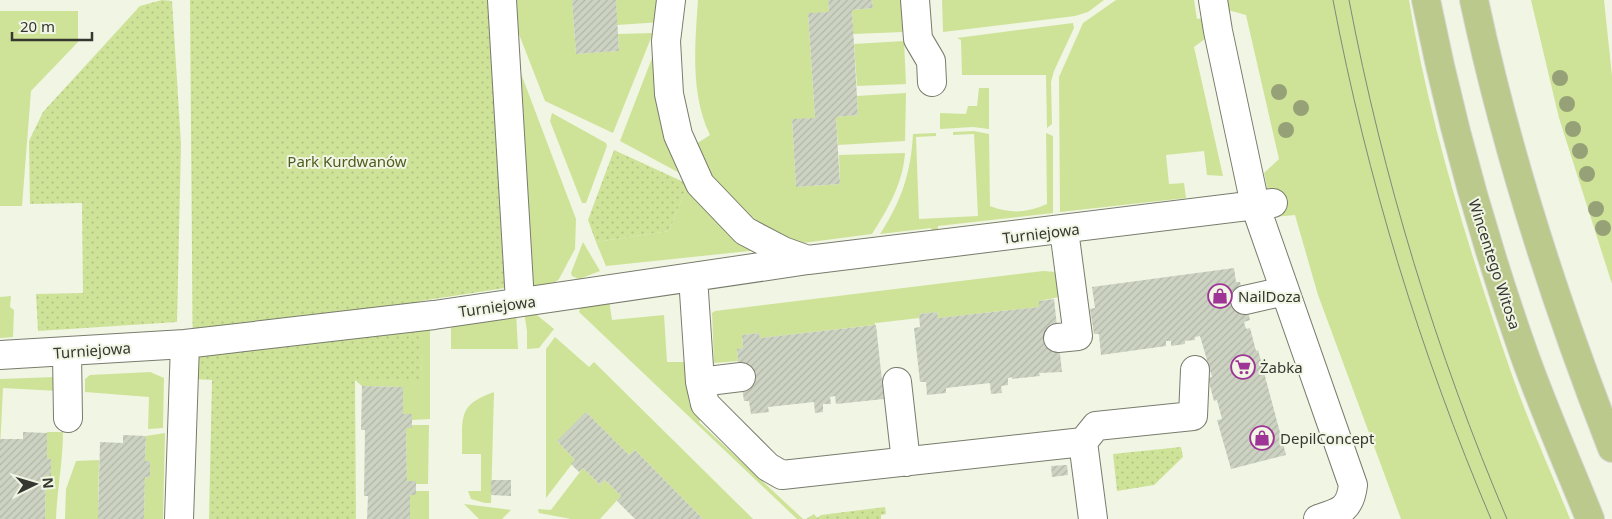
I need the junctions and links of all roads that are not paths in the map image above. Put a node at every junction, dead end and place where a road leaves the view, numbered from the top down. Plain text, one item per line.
1 (502, 0) edge
2 (671, 0) edge
3 (915, 0) edge
4 (1213, 0) edge
5 (1426, 0) edge
6 (1474, 0) edge
7 (932, 82) dead end
8 (1264, 204) junction
9 (1064, 230) junction
10 (796, 256) junction
11 (693, 277) junction
12 (1285, 291) junction
13 (1245, 300) dead end
14 (520, 302) junction
15 (1075, 328) dead end
16 (184, 344) junction
17 (68, 353) junction
18 (0, 355) edge
19 (1195, 370) dead end
20 (741, 377) dead end
21 (700, 382) junction
22 (897, 382) dead end
23 (68, 418) dead end
24 (1083, 442) junction
25 (1612, 448) edge
26 (906, 462) junction
27 (179, 519) edge
28 (1094, 519) edge
29 (1318, 519) edge
30 (1590, 519) edge

1 - 14 street
2 - 10 street
3 - 7 street
4 - 8 street
5 - 30 main road, Wincentego Witosa
6 - 25 main road
8 - 9 street, Turniejowa
8 - 12 street
9 - 10 street, Turniejowa
9 - 15 street
10 - 11 street, Turniejowa
11 - 14 street, Turniejowa
11 - 21 street
12 - 13 street
12 - 29 street
14 - 16 street, Turniejowa
16 - 17 street, Turniejowa
16 - 27 street
17 - 18 street, Turniejowa
17 - 23 street
19 - 24 street
20 - 21 street
21 - 26 street
22 - 26 street
24 - 26 street
24 - 28 street

